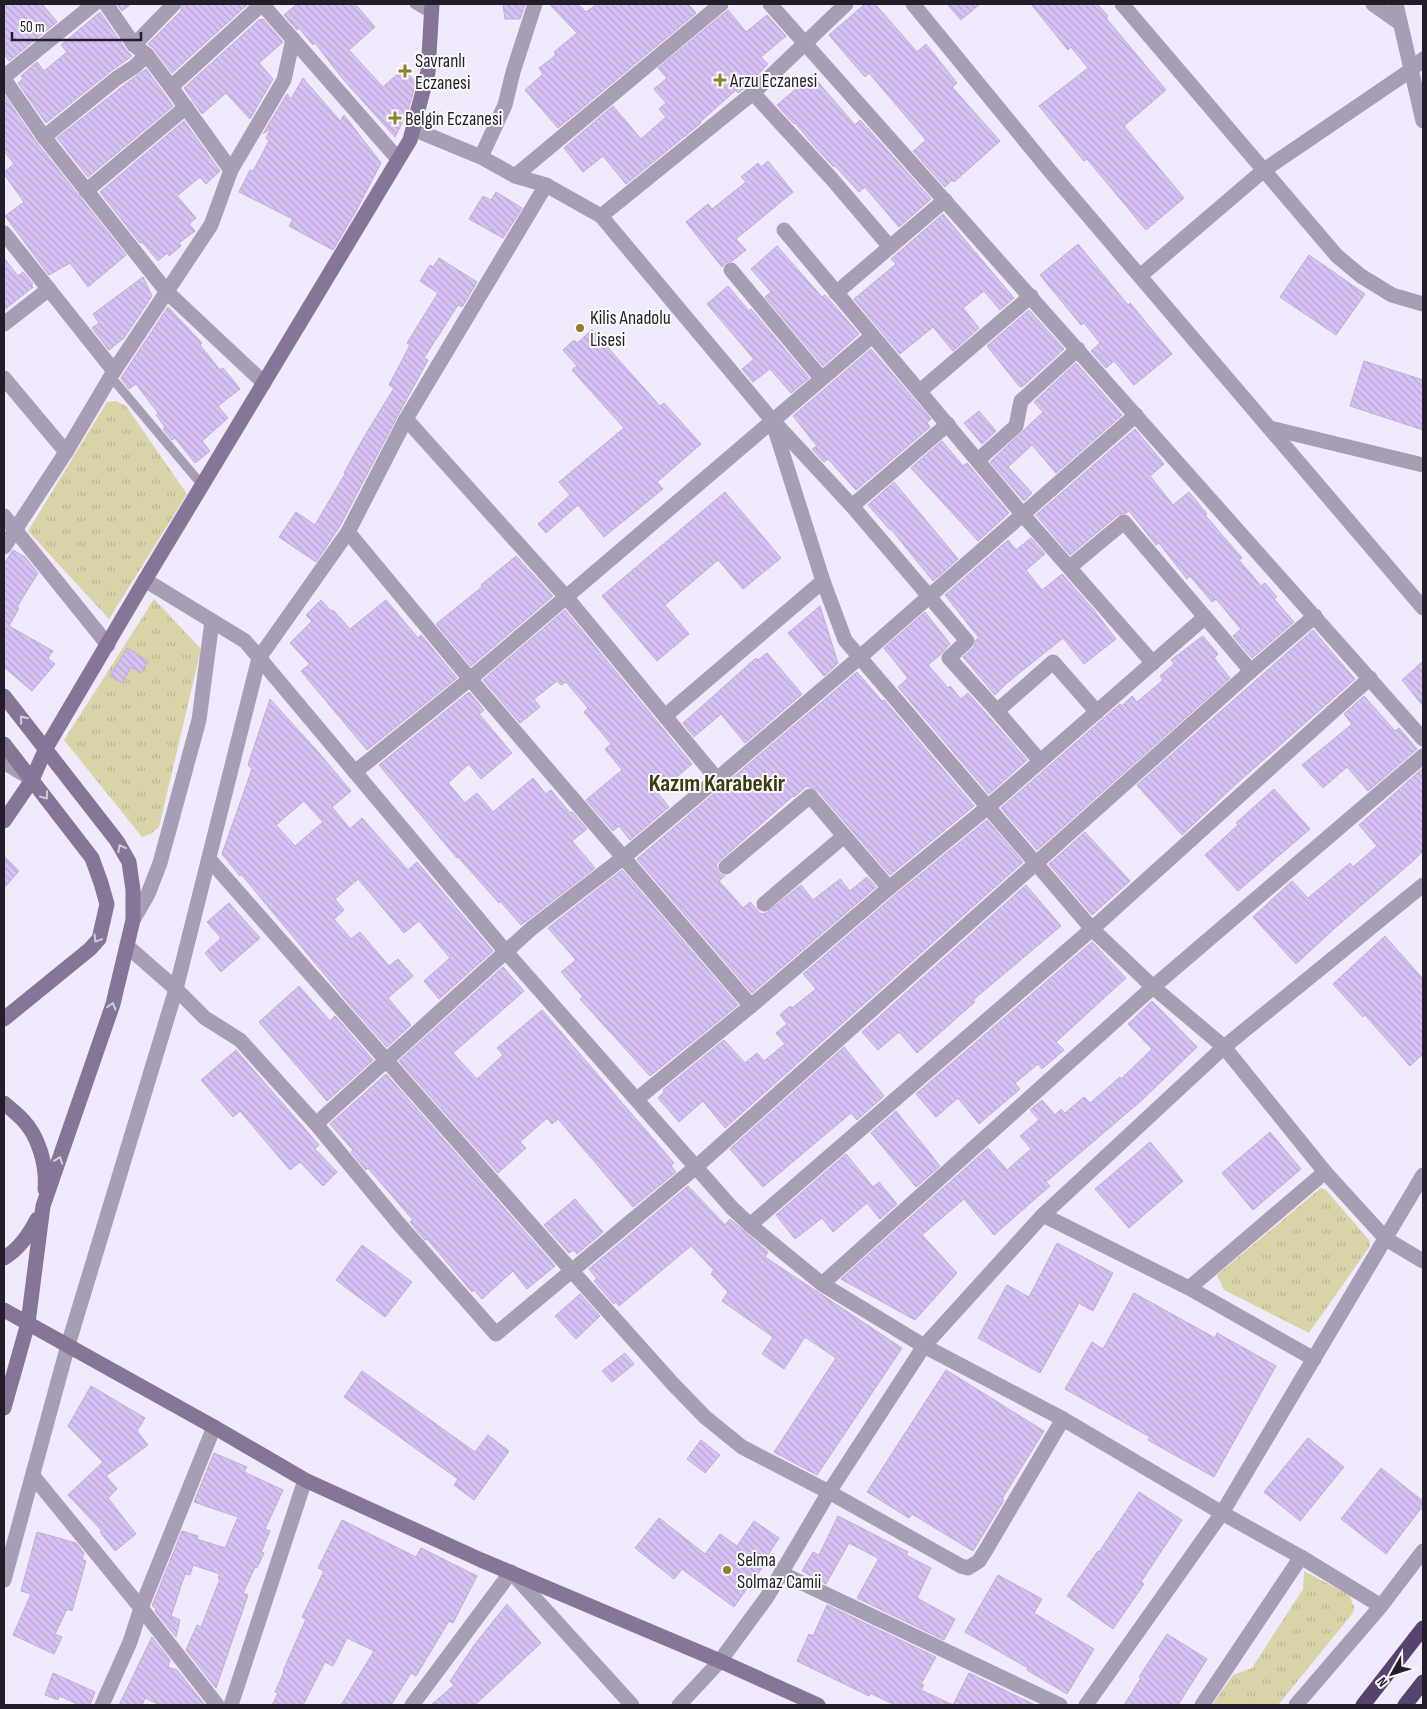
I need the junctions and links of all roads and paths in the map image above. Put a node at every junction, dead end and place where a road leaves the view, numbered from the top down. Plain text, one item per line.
1 (94, 4) edge
2 (106, 4) edge
3 (174, 4) edge
4 (262, 4) edge
5 (414, 4) edge
6 (534, 4) edge
7 (721, 4) edge
8 (770, 4) edge
9 (846, 4) edge
10 (913, 4) edge
11 (1122, 4) edge
12 (1372, 4) edge
13 (1396, 4) edge
14 (431, 9) edge
15 (1400, 23) junction
16 (293, 39) junction
17 (806, 44) junction
18 (134, 45) junction
19 (147, 55) junction
20 (1423, 59) edge
21 (1410, 70) junction
22 (4, 78) edge
23 (171, 87) junction
24 (753, 93) junction
25 (186, 107) junction
26 (1423, 120) edge
27 (413, 129) junction
28 (44, 137) junction
29 (481, 157) junction
30 (398, 159) junction
31 (231, 170) junction
32 (1264, 170) junction
33 (515, 176) junction
34 (546, 184) junction
35 (86, 191) junction
36 (945, 200) junction
37 (601, 216) junction
38 (784, 230) dead end
39 (4, 232) edge
40 (890, 247) junction
41 (731, 270) dead end
42 (1140, 276) junction
43 (49, 289) junction
44 (167, 292) junction
45 (836, 293) junction
46 (1031, 296) junction
47 (1423, 304) edge
48 (4, 324) edge
49 (872, 336) junction
50 (1078, 349) junction
51 (112, 374) junction
52 (4, 378) edge
53 (822, 378) junction
54 (264, 383) junction
55 (920, 391) junction
56 (1136, 415) junction
57 (406, 419) junction
58 (772, 420) junction
59 (948, 424) junction
60 (1270, 428) junction
61 (66, 452) junction
62 (978, 460) junction
63 (1423, 465) edge
64 (202, 485) junction
65 (852, 506) junction
66 (1024, 514) junction
67 (4, 516) edge
68 (14, 529) junction
69 (348, 532) junction
70 (4, 547) edge
71 (1070, 567) junction
72 (145, 580) junction
73 (823, 581) junction
74 (930, 596) junction
75 (567, 598) junction
76 (1423, 608) edge
77 (1315, 616) junction
78 (1205, 617) junction
79 (212, 621) junction
80 (108, 645) junction
81 (860, 657) junction
82 (259, 658) junction
83 (1154, 663) junction
84 (1251, 671) junction
85 (1370, 678) junction
86 (470, 679) junction
87 (4, 696) edge
88 (997, 710) junction
89 (1096, 712) junction
90 (665, 716) junction
91 (1423, 739) edge
92 (4, 744) edge
93 (46, 748) junction
94 (1423, 756) edge
95 (1040, 761) junction
96 (4, 762) edge
97 (355, 772) junction
98 (716, 779) junction
99 (32, 780) junction
100 (988, 807) junction
101 (4, 820) edge
102 (844, 836) junction
103 (624, 857) junction
104 (209, 859) junction
105 (1036, 863) junction
106 (726, 867) dead end
107 (1423, 885) edge
108 (889, 888) junction
109 (764, 904) dead end
110 (133, 920) junction
111 (1092, 929) junction
112 (132, 951) junction
113 (506, 952) junction
114 (171, 984) junction
115 (1153, 987) junction
116 (751, 1006) junction
117 (4, 1019) edge
118 (1224, 1047) junction
119 (385, 1060) junction
120 (637, 1099) junction
121 (4, 1103) edge
122 (316, 1124) junction
123 (696, 1166) junction
124 (1325, 1172) junction
125 (1423, 1175) edge
126 (43, 1206) junction
127 (1043, 1216) junction
128 (750, 1225) junction
129 (1386, 1239) junction
130 (4, 1258) edge
131 (1423, 1260) edge
132 (571, 1270) junction
133 (822, 1284) junction
134 (1188, 1288) junction
135 (4, 1310) edge
136 (28, 1323) junction
137 (68, 1345) junction
138 (924, 1346) junction
139 (1314, 1359) junction
140 (4, 1408) edge
141 (1063, 1419) junction
142 (214, 1427) junction
143 (33, 1476) junction
144 (305, 1480) junction
145 (829, 1492) junction
146 (1222, 1513) junction
147 (1423, 1551) edge
148 (1301, 1557) junction
149 (511, 1572) junction
150 (781, 1574) junction
151 (4, 1580) edge
152 (1381, 1606) junction
153 (141, 1608) junction
154 (1423, 1628) edge
155 (720, 1661) junction
156 (1423, 1682) edge
157 (102, 1705) edge
158 (217, 1705) edge
159 (230, 1705) edge
160 (412, 1705) edge
161 (632, 1705) edge
162 (680, 1705) edge
163 (818, 1705) edge
164 (1060, 1705) edge
165 (1086, 1705) edge
166 (1202, 1705) edge
167 (1296, 1705) edge
168 (1363, 1705) edge
169 (1405, 1705) edge

1 - 22 street
2 - 18 street
3 - 18 street
4 - 16 street
4 - 23 street
5 - 14 lane
6 - 29 street
7 - 33 street
8 - 17 street
9 - 17 street
10 - 42 street
11 - 32 street
12 - 15 street
13 - 15 street
14 - 27 street
15 - 21 street
16 - 30 street
16 - 31 street
17 - 24 street
17 - 36 street
18 - 19 street
19 - 23 street
19 - 28 street
20 - 21 street
21 - 26 street
21 - 32 street
22 - 28 street
23 - 25 street
24 - 37 street
24 - 40 street
25 - 31 street
25 - 35 street
27 - 29 street
27 - 30 street
28 - 35 street
29 - 33 street
30 - 54 street
31 - 44 street
32 - 42 street
32 - 47 street
33 - 34 street
34 - 37 street
34 - 57 street
35 - 44 street
36 - 40 street
36 - 46 street
37 - 58 street
38 - 45 street
39 - 43 street
40 - 45 street
41 - 53 street
42 - 60 street
43 - 48 street
43 - 51 street
44 - 51 street
44 - 54 street
45 - 49 street
46 - 50 street
46 - 55 street
49 - 53 street
49 - 55 street
50 - 56 street
50 - 62 street
51 - 61 street
51 - 64 lane
52 - 61 street
53 - 58 street
54 - 64 street
55 - 59 street
56 - 66 street
56 - 77 street
57 - 69 street
57 - 75 street
58 - 65 street
58 - 73 street
58 - 75 street
59 - 62 street
59 - 65 street
60 - 63 street
60 - 76 street
61 - 68 street
62 - 66 street
64 - 72 street
65 - 74 street
66 - 71 street
66 - 74 street
67 - 68 street
68 - 70 street
68 - 80 street
69 - 82 street
69 - 86 street
71 - 78 street
71 - 83 street
72 - 79 street
72 - 80 street
73 - 81 street
73 - 90 street
74 - 81 street
74 - 88 street
75 - 86 street
75 - 90 street
77 - 84 street
77 - 85 street
78 - 83 street
78 - 84 street
79 - 82 street
79 - 110 street
80 - 93 street
81 - 98 street
81 - 100 street
82 - 97 street
82 - 104 street
83 - 89 street
84 - 105 street
85 - 91 street
85 - 111 street
86 - 97 street
86 - 103 street
93 -> 87 street
88 - 89 street
88 - 95 street
89 - 95 street
90 - 98 street
92 - 99 street
93 - 99 street
110 -> 93 street
94 - 115 street
95 - 100 street
96 - 99 street
97 - 113 street
98 - 103 street
99 - 101 street
99 -> 117 street
100 - 105 street
100 - 108 street
102 - 106 street
102 - 108 street
102 - 109 street
103 - 113 street
103 - 116 street
104 - 114 street
104 - 119 street
105 - 111 street
105 - 123 street
107 - 118 street
108 - 116 street
110 - 112 street
111 - 115 street
111 - 128 street
112 - 114 street
126 -> 112 street
113 - 119 street
113 - 120 street
114 - 122 street
114 - 137 street
115 - 118 street
115 - 133 street
116 - 120 street
118 - 124 street
118 - 127 street
119 - 122 street
119 - 132 street
120 - 123 street
121 - 126 street
122 - 132 street
123 - 128 street
123 - 132 street
124 - 129 street
124 - 134 street
125 - 129 street
126 - 130 street
126 - 136 street
127 - 134 street
127 - 138 street
128 - 133 street
129 - 131 street
129 - 139 street
132 - 145 street
133 - 138 street
134 - 139 street
135 - 136 street
136 - 137 street
136 - 140 street
137 - 142 street
137 - 143 street
138 - 141 street
138 - 145 street
139 - 146 street
141 - 145 street
141 - 146 street
142 - 144 street
142 - 153 street
143 - 151 street
143 - 153 street
144 - 149 street
144 - 159 street
145 - 150 street
146 - 148 street
146 - 165 street
147 - 152 street
148 - 152 street
148 - 166 street
149 - 155 street
149 - 160 street
149 - 161 street
150 - 155 street
150 - 164 street
152 - 167 street
153 - 157 street
153 - 158 street
154 - 168 highway
155 - 162 street
155 - 163 street
156 - 169 highway

